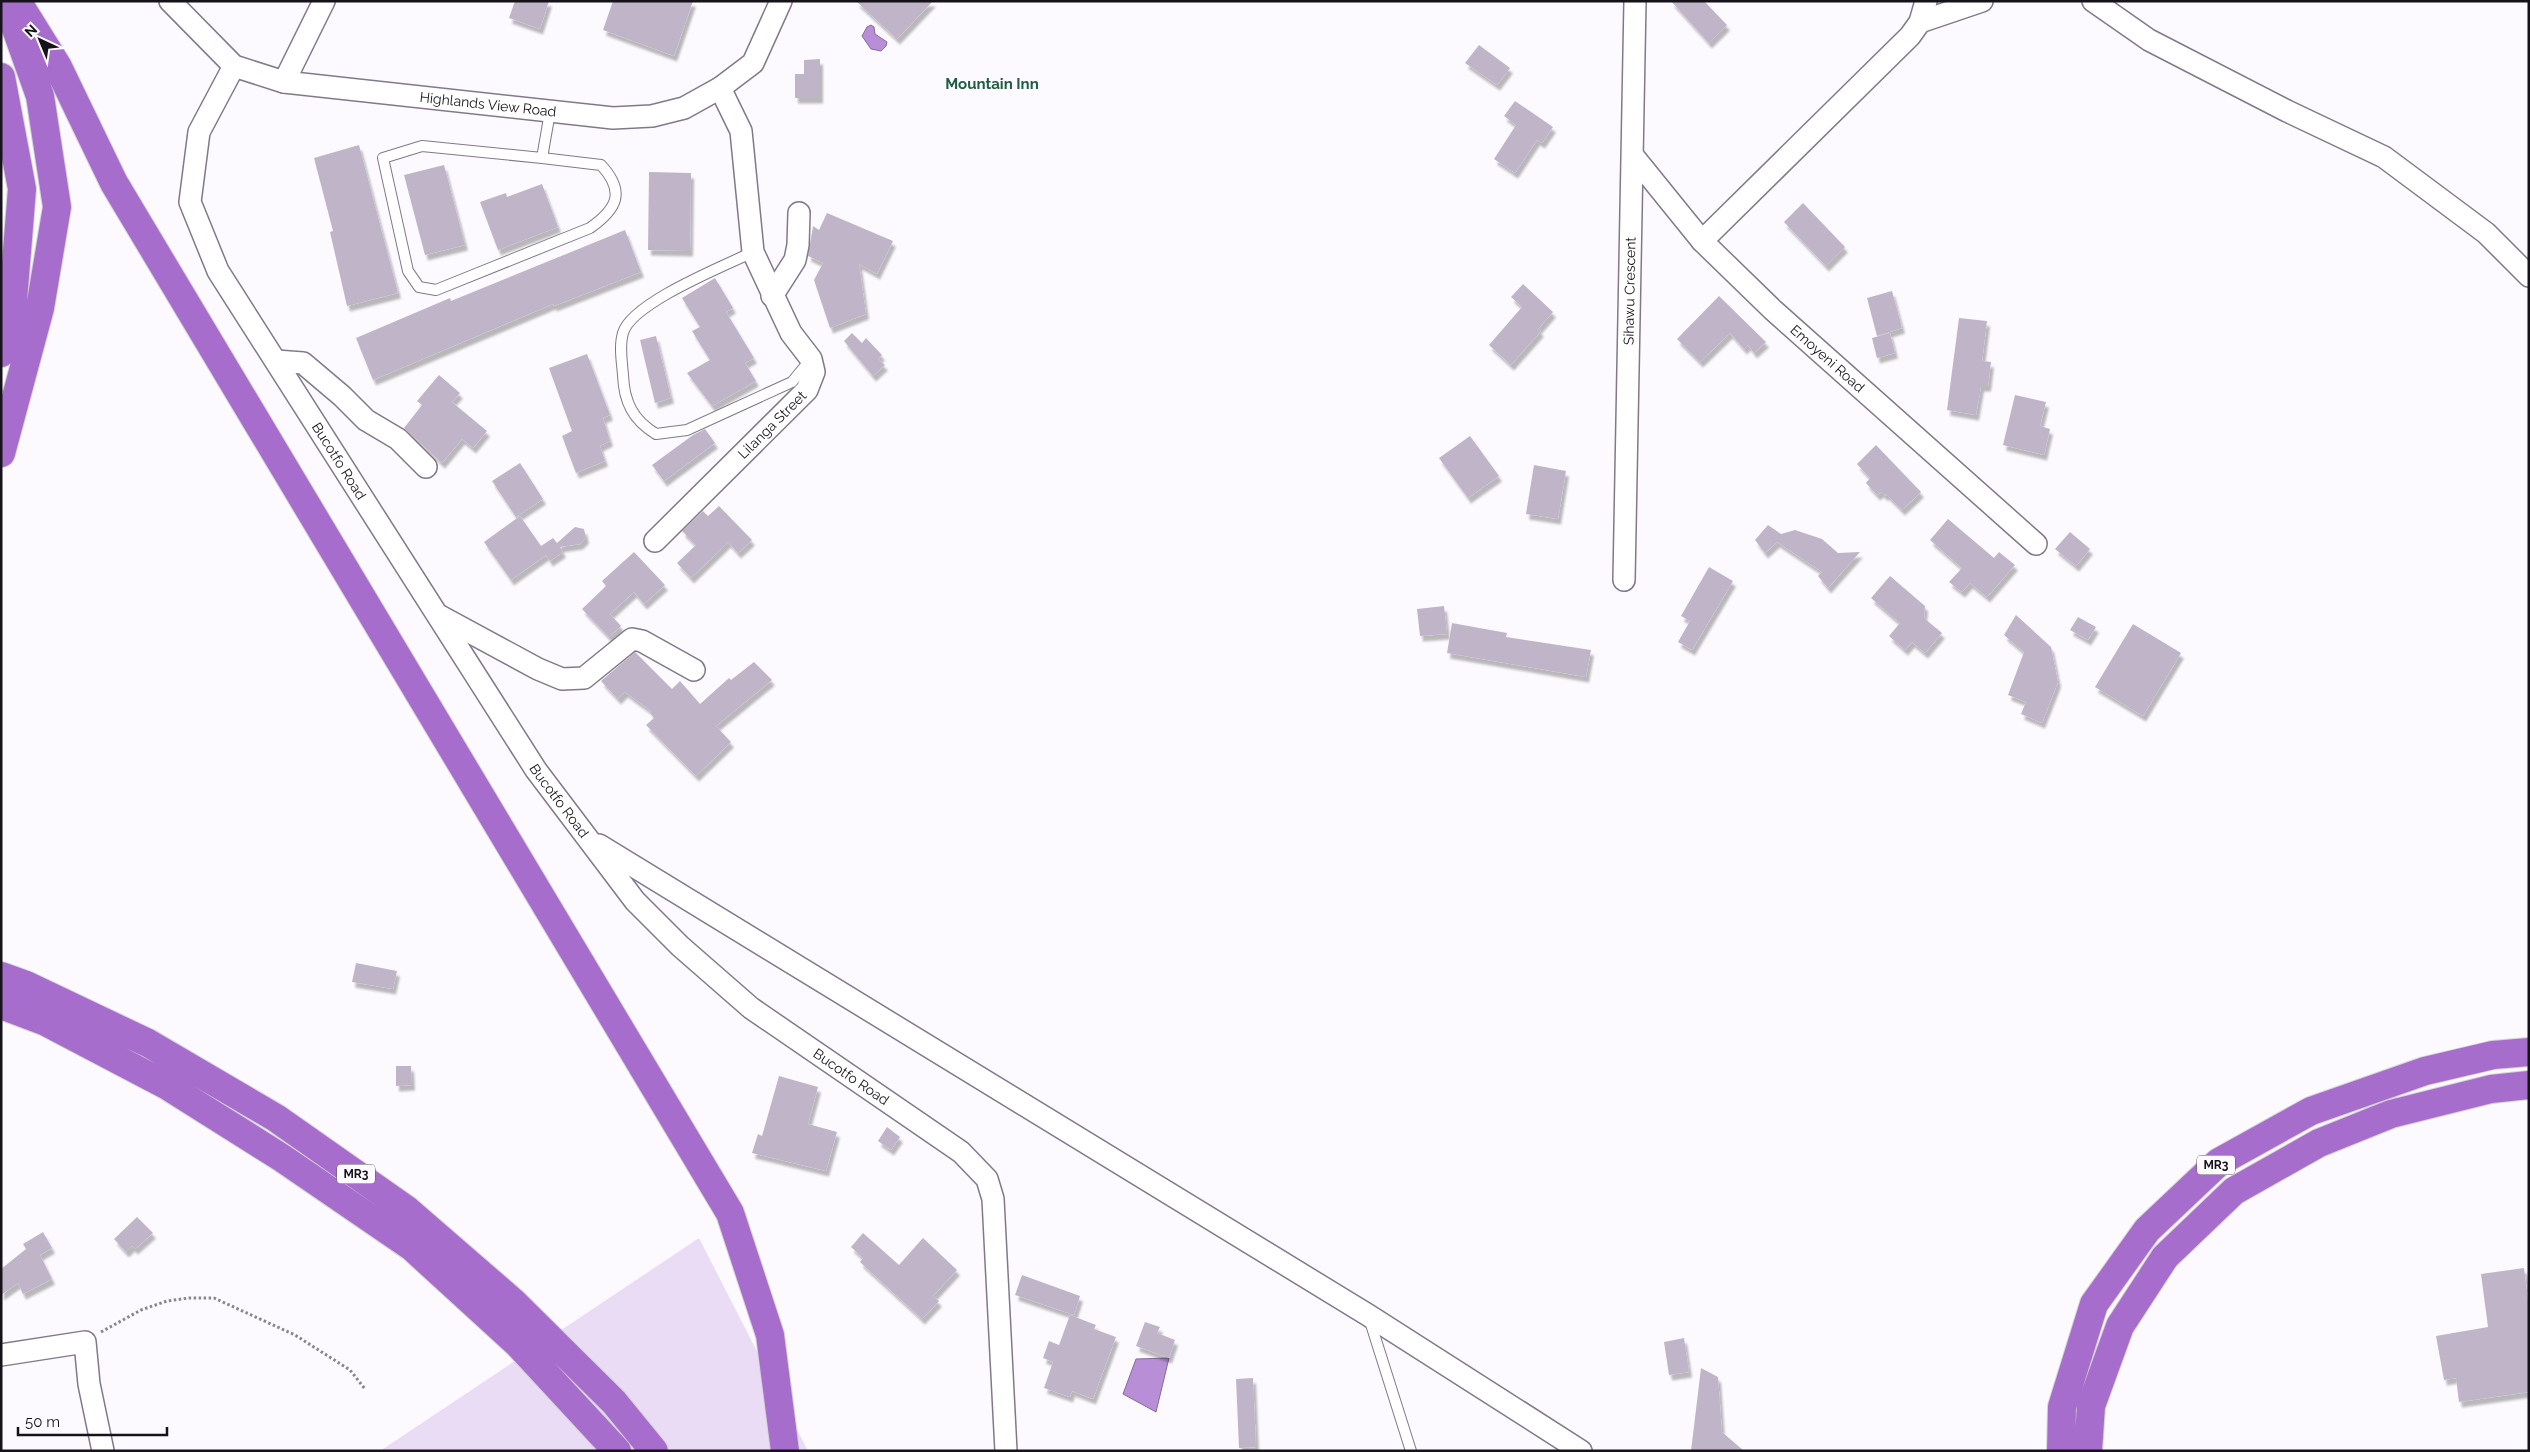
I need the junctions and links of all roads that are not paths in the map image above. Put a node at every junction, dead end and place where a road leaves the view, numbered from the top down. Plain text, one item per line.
1 (6, 1) edge
2 (170, 1) edge
3 (324, 1) edge
4 (781, 1) edge
5 (1635, 1) edge
6 (1926, 1) edge
7 (1982, 1) edge
8 (2093, 1) edge
9 (24, 9) edge
10 (1920, 22) junction
11 (234, 66) junction
12 (1, 77) edge
13 (284, 82) junction
14 (720, 88) junction
15 (550, 112) junction
16 (1634, 157) junction
17 (542, 158) junction
18 (798, 213) dead end
19 (1702, 241) junction
20 (753, 252) junction
21 (2529, 276) edge
22 (772, 296) junction
23 (12, 313) junction
24 (1, 343) edge
25 (1, 353) edge
26 (811, 358) junction
27 (276, 361) junction
28 (1, 453) edge
29 (426, 467) dead end
30 (655, 541) dead end
31 (2036, 544) dead end
32 (1624, 580) dead end
33 (437, 614) junction
34 (694, 670) dead end
35 (590, 839) junction
36 (1, 976) edge
37 (1, 1006) edge
38 (2529, 1052) edge
39 (2529, 1085) edge
40 (1368, 1315) junction
41 (1, 1355) edge
42 (103, 1451) edge
43 (617, 1451) edge
44 (654, 1451) edge
45 (785, 1451) edge
46 (1006, 1451) edge
47 (1411, 1451) edge
48 (1581, 1451) edge
49 (2061, 1451) edge
50 (2088, 1451) edge

1 - 28 highway
2 - 11 street, Highlands View Road
3 - 13 street
4 - 14 street, Highlands View Road
5 - 16 street, Sihawu Crescent
6 - 10 street
7 - 10 street
8 - 21 street
9 - 45 highway
10 - 19 street
11 - 13 street, Highlands View Road
11 - 27 street, Bucotfo Road
12 - 23 highway
13 - 15 street, Highlands View Road
14 - 15 street, Highlands View Road
14 - 20 street
15 - 17 lane
16 - 19 street, Emoyeni Road
16 - 32 street, Sihawu Crescent
17 - 17 lane
18 - 22 street
19 - 31 street, Emoyeni Road
20 - 22 street
20 - 26 lane
22 - 26 street
23 - 24 highway
23 - 25 highway
26 - 30 street, Lilanga Street
27 - 29 street
27 - 33 street, Bucotfo Road
33 - 34 street
33 - 35 street, Bucotfo Road
35 - 40 street
35 - 46 street, Bucotfo Road
36 - 44 highway, MR3
37 - 43 highway, MR3
38 - 49 highway, MR3
39 - 50 highway, MR3
40 - 47 lane
40 - 48 street
41 - 42 street

